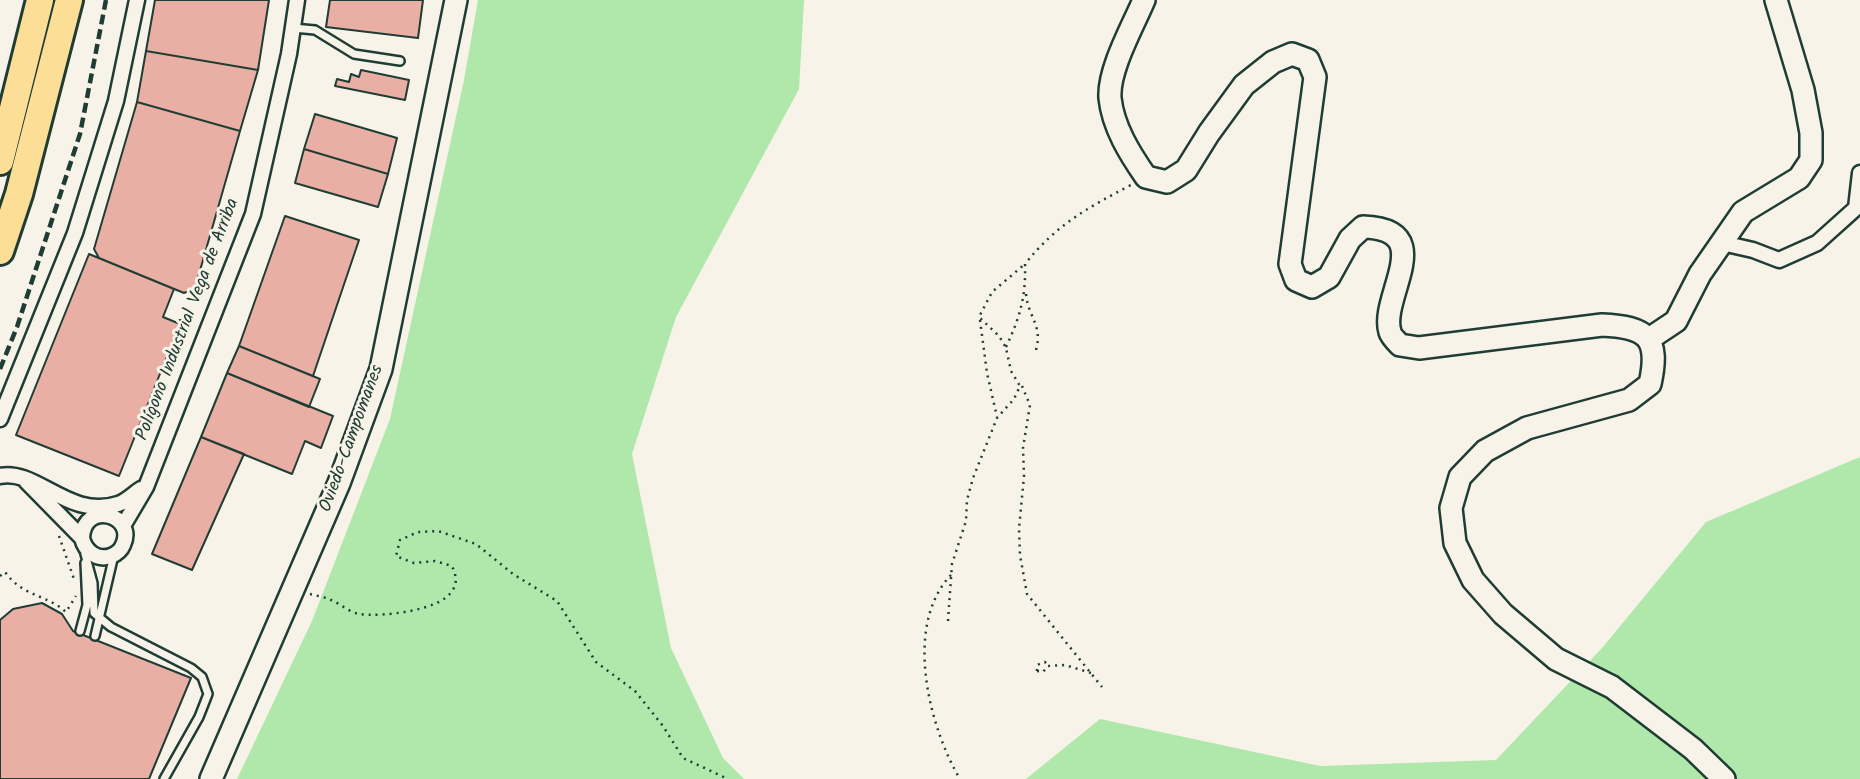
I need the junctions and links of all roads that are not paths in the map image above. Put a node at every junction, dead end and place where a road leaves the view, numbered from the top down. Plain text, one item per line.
1 (40, 0) edge
2 (69, 0) edge
3 (137, 0) edge
4 (297, 0) edge
5 (456, 0) edge
6 (1144, 0) edge
7 (1776, 0) edge
8 (293, 28) junction
9 (400, 61) dead end
10 (0, 161) edge
11 (1860, 173) edge
12 (1722, 243) junction
13 (0, 251) edge
14 (1648, 339) junction
15 (0, 419) edge
16 (0, 476) edge
17 (26, 481) junction
18 (146, 487) junction
19 (122, 503) junction
20 (95, 516) junction
21 (123, 526) junction
22 (84, 547) junction
23 (114, 555) junction
24 (99, 617) junction
25 (80, 631) dead end
26 (95, 636) dead end
27 (164, 779) edge
28 (211, 779) edge
29 (1724, 779) edge

1 - 10 highway
2 - 13 highway
3 - 15 street
4 - 8 street, Polígono Industrial Vega de Arriba
5 - 28 street, Oviedo-Campomanes
6 - 14 street
7 - 12 street
8 - 9 lane
8 - 18 street, Polígono Industrial Vega de Arriba
11 - 12 street
12 - 14 street
14 - 29 street
16 - 17 street
17 - 19 street
17 - 22 street
18 - 19 street
18 - 21 street, Polígono Industrial Vega de Arriba
19 - 20 lane
20 - 21 street
20 - 22 street
21 - 23 street, Polígono Industrial Vega de Arriba
22 - 23 street
22 - 24 lane
22 - 25 lane
23 - 24 lane
24 - 26 lane
24 - 27 lane

